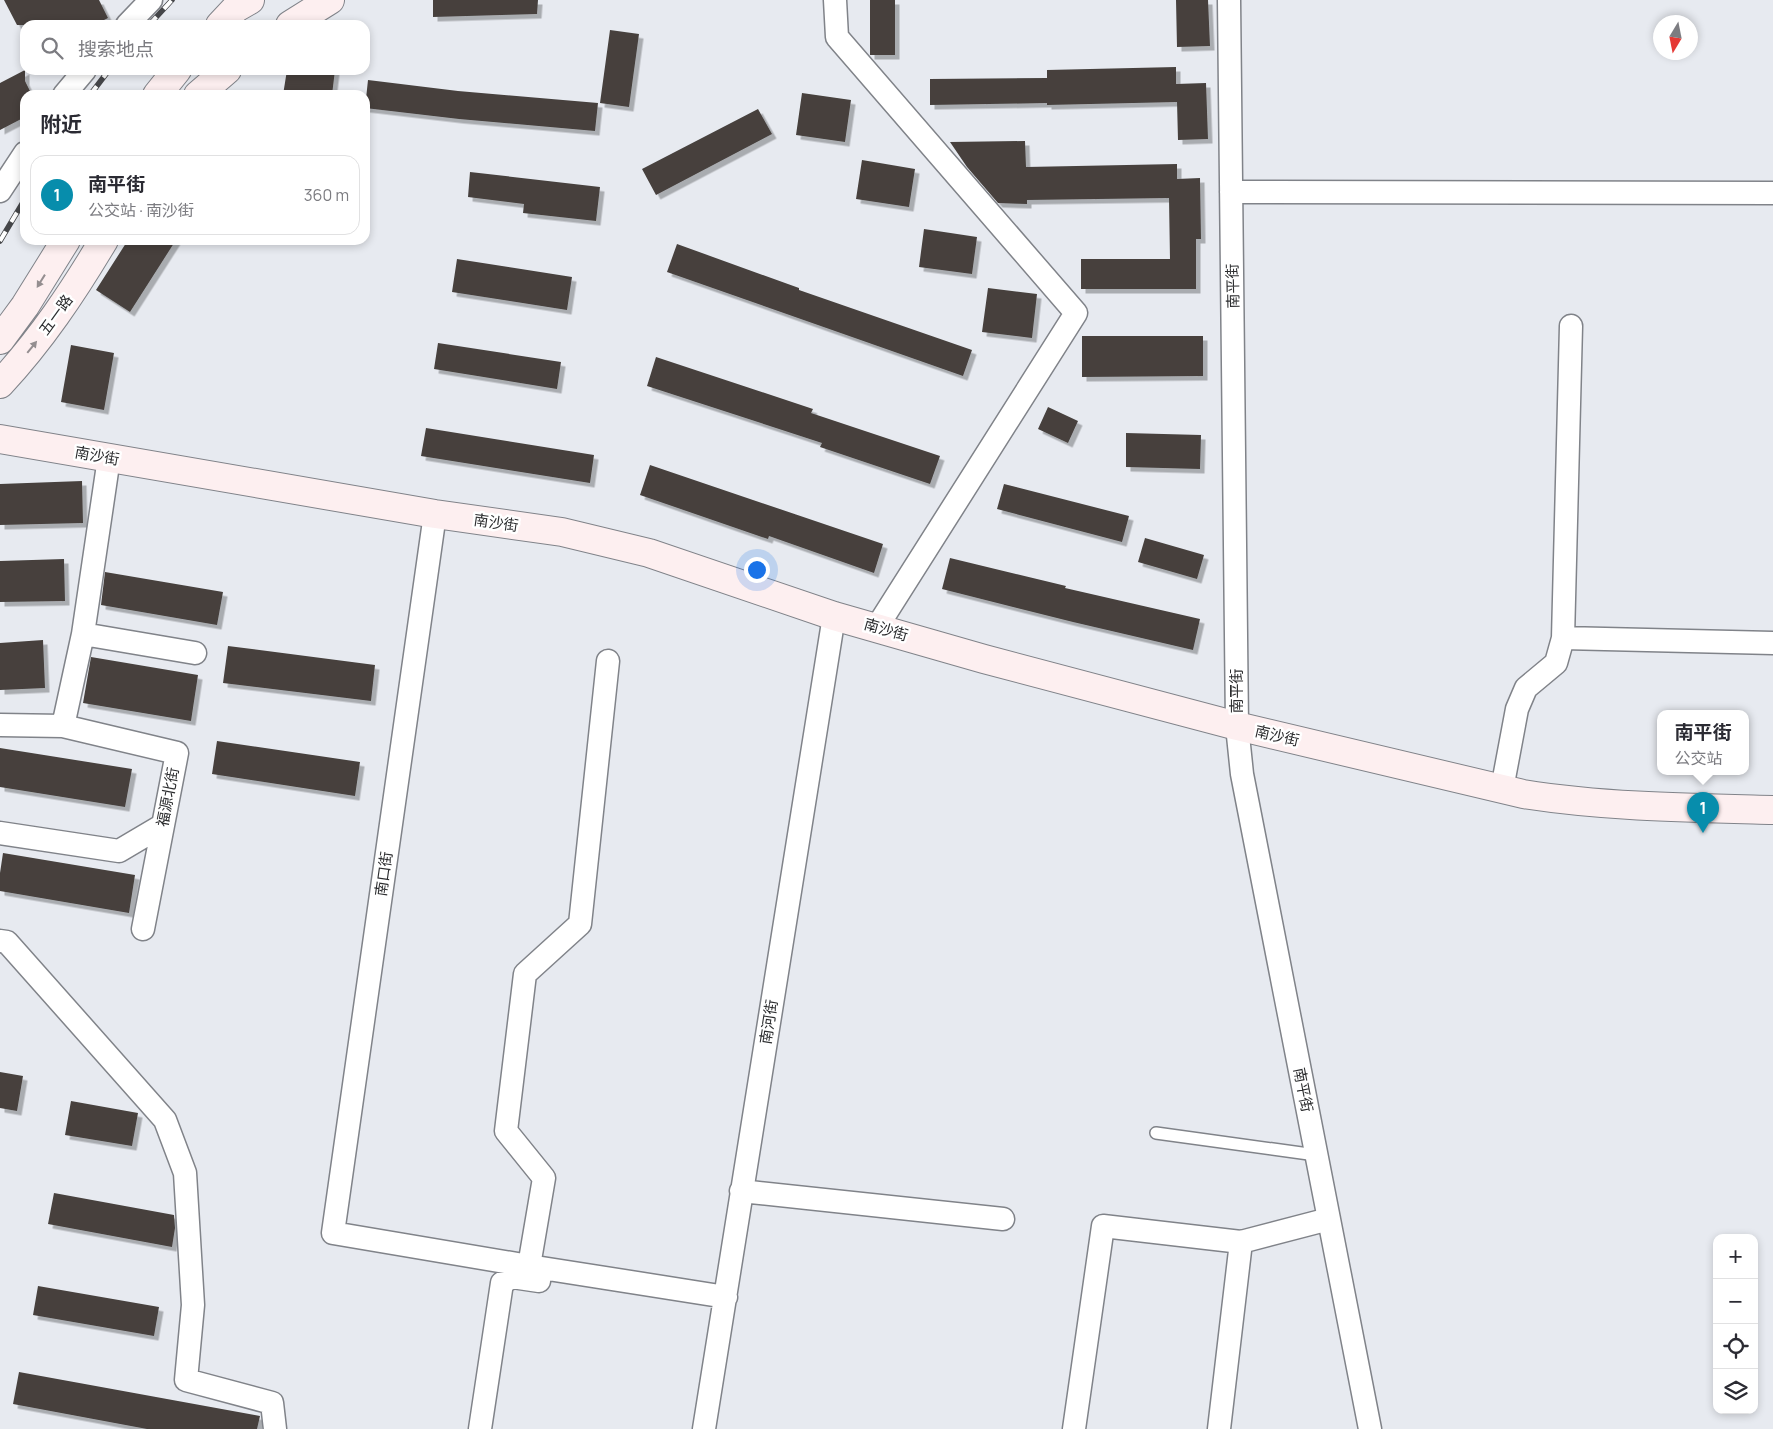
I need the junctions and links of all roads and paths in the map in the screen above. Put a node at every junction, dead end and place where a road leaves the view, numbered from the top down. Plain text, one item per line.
1 (151, 0) edge
2 (250, 0) edge
3 (330, 0) edge
4 (835, 0) edge
5 (1229, 0) edge
6 (132, 20) edge
7 (225, 20) edge
8 (298, 20) edge
9 (81, 75) edge
10 (174, 75) edge
11 (221, 75) edge
12 (68, 90) edge
13 (161, 90) edge
14 (204, 90) edge
15 (20, 161) edge
16 (0, 191) edge
17 (1231, 192) junction
18 (1773, 193) edge
19 (63, 245) edge
20 (101, 245) edge
21 (1571, 326) dead end
22 (0, 340) edge
23 (0, 384) edge
24 (0, 439) edge
25 (109, 458) junction
26 (435, 514) junction
27 (834, 616) junction
28 (877, 628) junction
29 (83, 634) junction
30 (1563, 638) junction
31 (1773, 643) edge
32 (195, 653) dead end
33 (608, 661) dead end
34 (0, 725) edge
35 (63, 726) junction
36 (1237, 726) junction
37 (1502, 789) junction
38 (1772, 813) edge
39 (163, 824) junction
40 (0, 833) edge
41 (143, 929) dead end
42 (0, 941) edge
43 (1156, 1133) dead end
44 (1316, 1155) junction
45 (742, 1192) junction
46 (1003, 1219) dead end
47 (1329, 1219) junction
48 (1240, 1242) junction
49 (529, 1266) junction
50 (624, 1281) junction
51 (726, 1296) junction
52 (275, 1429) edge
53 (480, 1429) edge
54 (704, 1429) edge
55 (1074, 1429) edge
56 (1219, 1429) edge
57 (1370, 1429) edge

1 - 6 street
2 - 7 street
3 - 8 street
4 - 28 street
5 - 17 street, 南平街
9 - 12 street
10 - 13 street
11 - 14 street
15 - 16 street
17 - 18 street
17 - 36 street, 南平街
19 -> 22 street, 五一路
23 -> 20 street, 五一路
21 - 30 street
24 - 25 street, 南沙街
25 - 26 street, 南沙街
25 - 29 street
26 - 27 street, 南沙街
26 - 49 street, 南口街
27 - 28 street, 南沙街
27 - 45 street, 南河街
28 - 36 street, 南沙街
29 - 32 street
29 - 35 street
30 - 31 street
30 - 37 street
33 - 49 street
34 - 35 street, 福源北街
35 - 39 street, 福源北街
36 - 37 street, 南沙街
36 - 44 street, 南平街
37 - 38 street, 南沙街
39 - 40 street
39 - 41 street, 福源北街
42 - 52 street
43 - 44 lane
44 - 47 street, 南平街
45 - 46 street
45 - 51 street, 南河街
47 - 48 street
47 - 57 street, 南平街
48 - 55 street
48 - 56 street
49 - 50 street
50 - 51 street
50 - 53 street
51 - 54 street, 南河街

